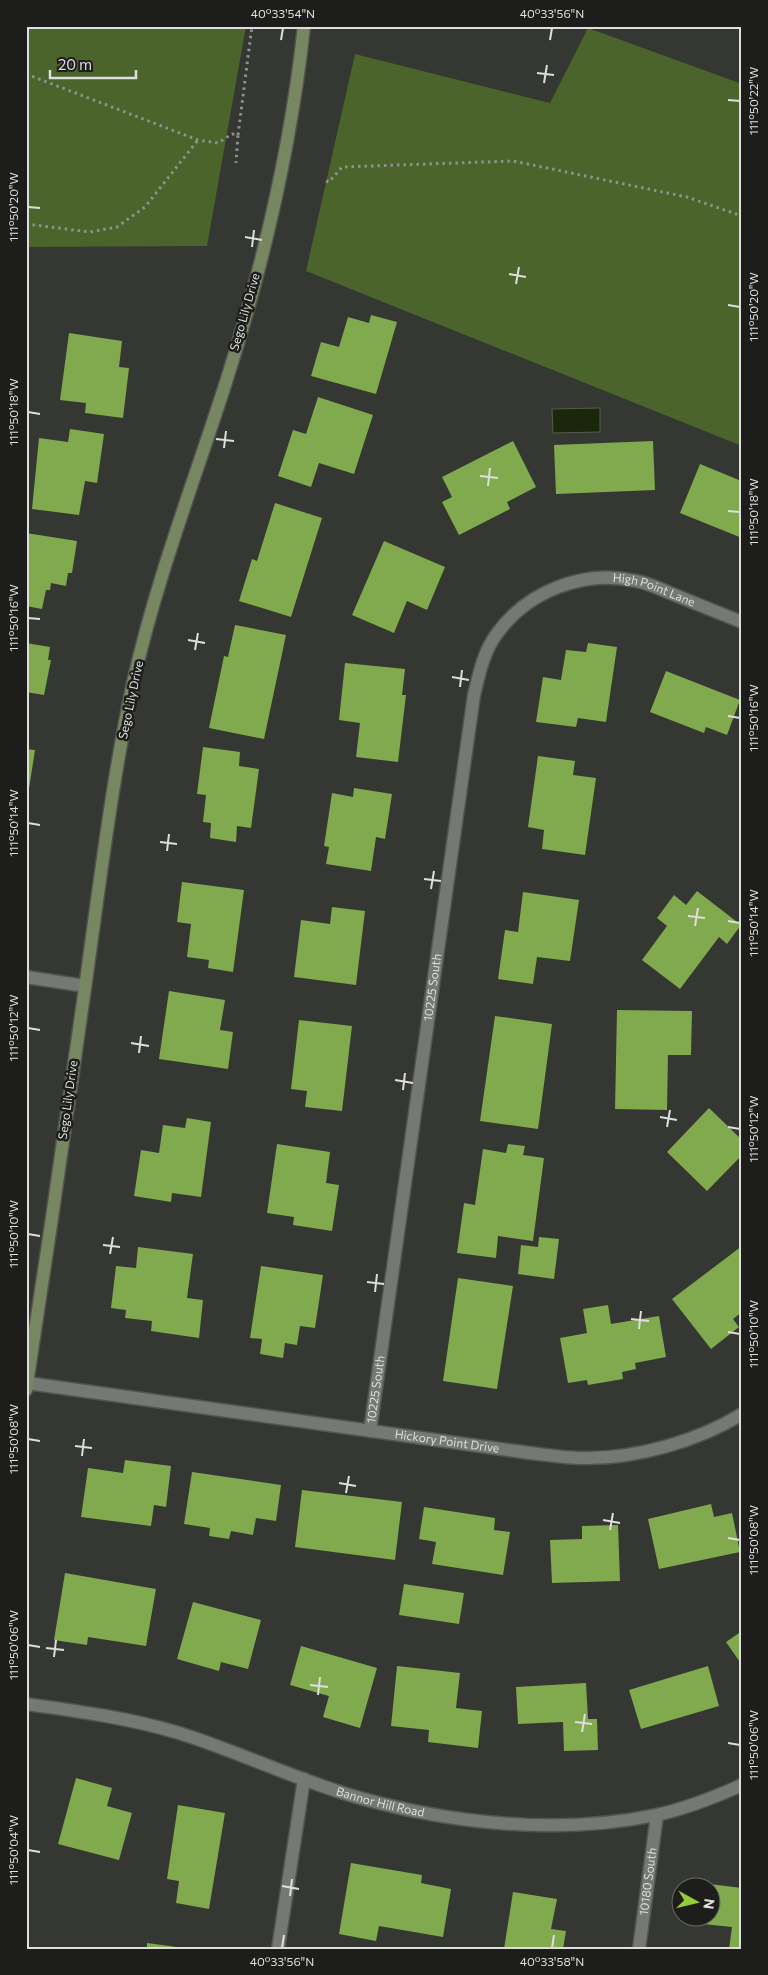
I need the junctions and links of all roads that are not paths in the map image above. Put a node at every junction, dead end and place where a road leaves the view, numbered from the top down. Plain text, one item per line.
1 (304, 26) edge
2 (564, 584) joint
3 (742, 622) edge
4 (26, 978) edge
5 (85, 986) junction
6 (27, 1387) edge
7 (742, 1414) edge
8 (370, 1431) junction
9 (26, 1704) edge
10 (304, 1779) junction
11 (742, 1785) edge
12 (657, 1815) junction
13 (278, 1949) edge
14 (639, 1949) edge

1 - 5 street, Sego Lily Drive
2 - 3 street, High Point Lane
2 - 8 street, 10225 South
4 - 5 street
5 - 6 street, Sego Lily Drive
6 - 8 street, Hickory Point Drive
7 - 8 street, Hickory Point Drive
9 - 10 street, Bannor Hill Road
10 - 12 street, Bannor Hill Road
10 - 13 street
11 - 12 street, Bannor Hill Road
12 - 14 street, 10180 South

